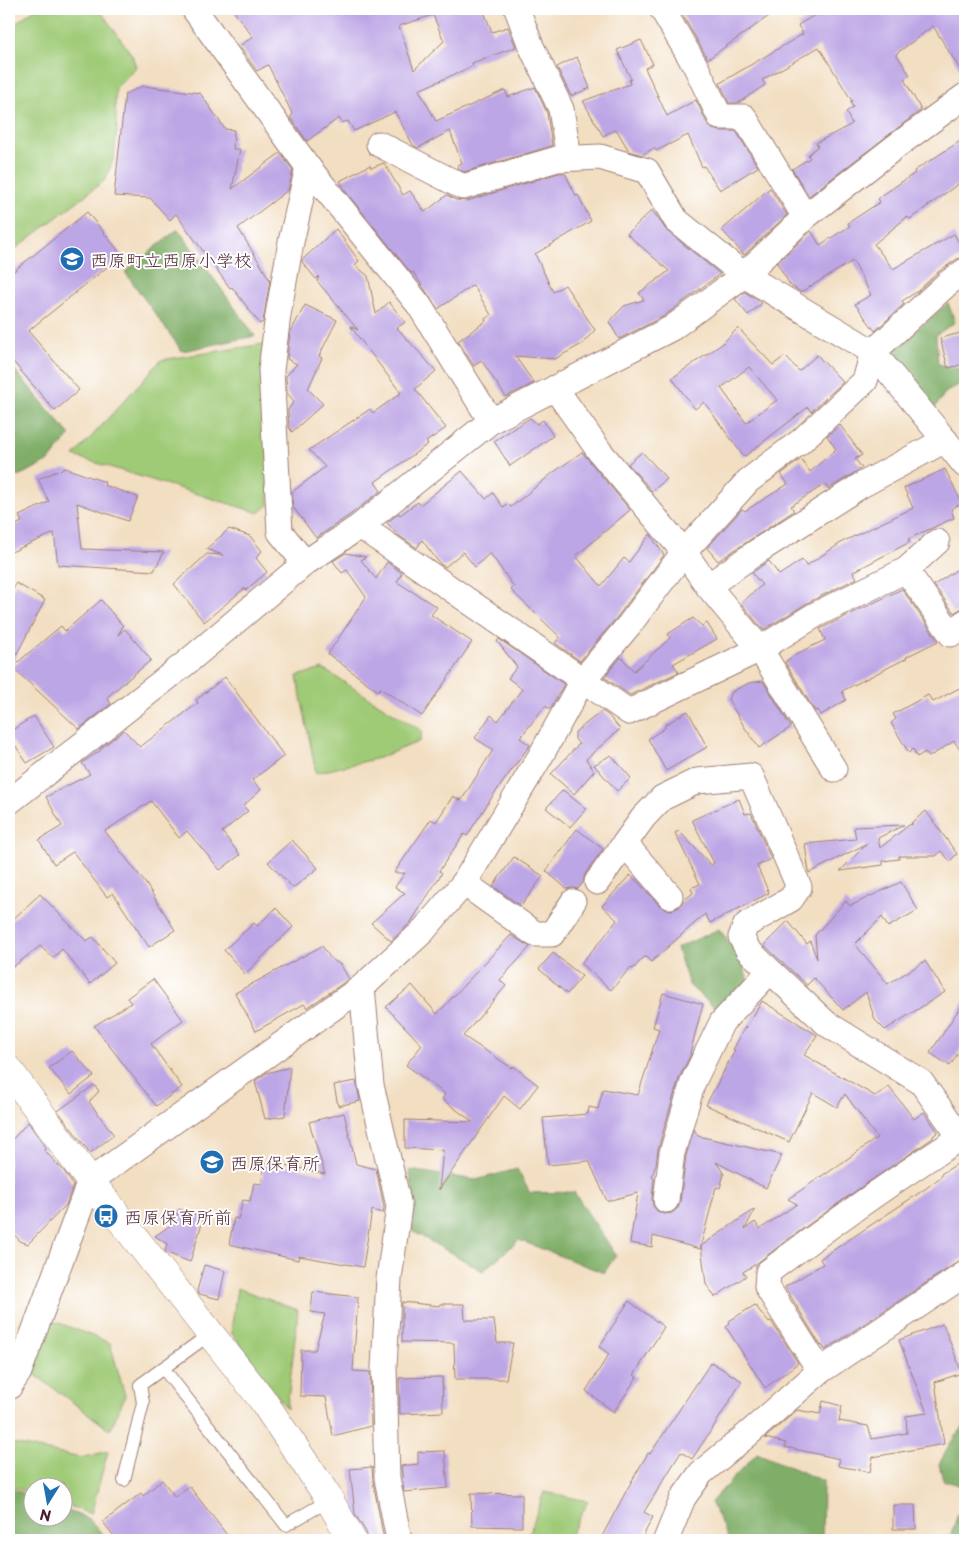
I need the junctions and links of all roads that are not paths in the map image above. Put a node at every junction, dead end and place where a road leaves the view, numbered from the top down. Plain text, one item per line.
1 (517, 9) edge
2 (662, 9) edge
3 (206, 13) edge
4 (965, 96) edge
5 (379, 144) dead end
6 (569, 158) junction
7 (308, 167) junction
8 (805, 217) junction
9 (744, 275) junction
10 (960, 280) edge
11 (873, 352) junction
12 (554, 388) junction
13 (491, 421) junction
14 (945, 440) junction
15 (965, 465) edge
16 (360, 526) junction
17 (936, 542) dead end
18 (684, 552) junction
19 (305, 563) junction
20 (906, 570) junction
21 (708, 586) junction
22 (965, 622) edge
23 (760, 649) junction
24 (582, 681) junction
25 (834, 769) dead end
26 (9, 802) edge
27 (625, 844) junction
28 (597, 882) dead end
29 (464, 883) junction
30 (670, 896) dead end
31 (573, 902) dead end
32 (770, 971) junction
33 (362, 987) junction
34 (9, 1070) edge
35 (963, 1136) edge
36 (90, 1181) junction
37 (666, 1200) dead end
38 (965, 1274) edge
39 (210, 1334) junction
40 (163, 1368) junction
41 (820, 1371) junction
42 (9, 1387) edge
43 (124, 1480) dead end
44 (330, 1500) junction
45 (352, 1540) edge
46 (398, 1540) edge
47 (666, 1540) edge

1 - 6 street
2 - 8 street
3 - 7 street
4 - 8 street
5 - 6 street
6 - 9 street
7 - 13 street
7 - 19 street
8 - 9 street
9 - 11 street
9 - 12 street
10 - 11 street
11 - 14 street
11 - 18 street
12 - 13 street
12 - 18 street
13 - 16 street
14 - 15 street
14 - 21 street
16 - 19 street
16 - 24 street
17 - 20 street
18 - 21 street
18 - 24 street
19 - 26 street
20 - 22 street
20 - 23 street
21 - 23 street
23 - 24 street
23 - 25 street
24 - 29 street
27 - 28 street
27 - 30 street
27 - 32 street
29 - 31 street
29 - 33 street
32 - 35 street
32 - 37 street
33 - 36 street
33 - 46 street
34 - 36 street
35 - 41 street
36 - 39 street
36 - 42 street
38 - 41 street
39 - 40 lane
39 - 44 street
40 - 43 lane
40 - 44 lane
41 - 47 street
44 - 45 street

